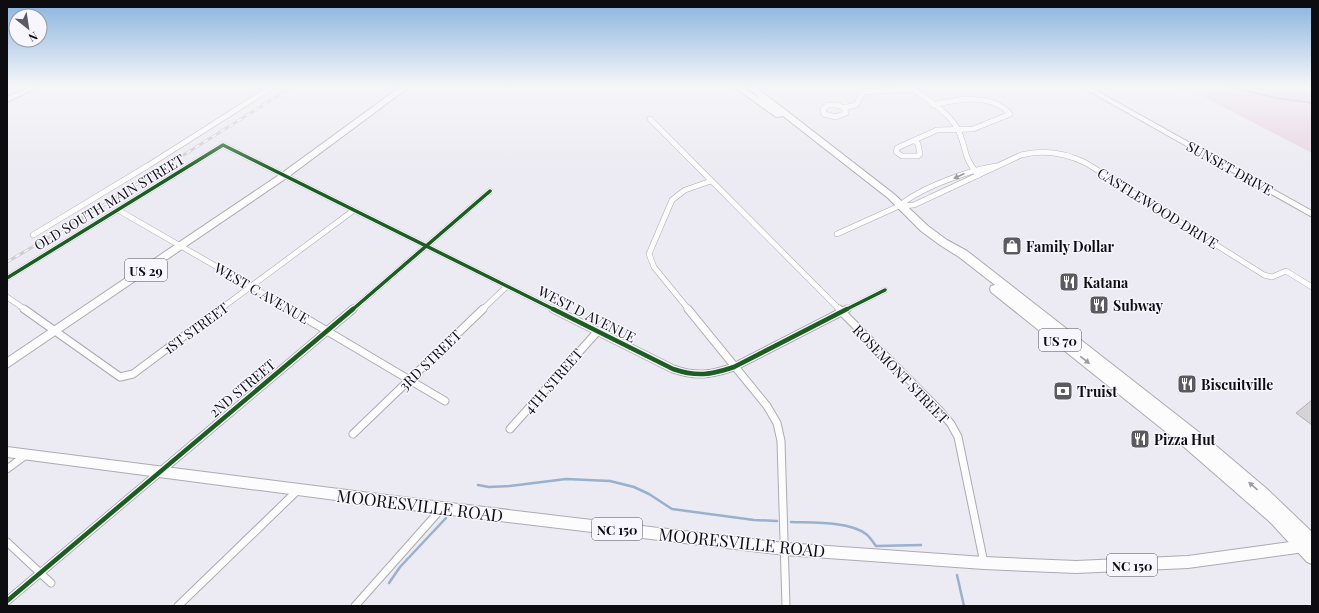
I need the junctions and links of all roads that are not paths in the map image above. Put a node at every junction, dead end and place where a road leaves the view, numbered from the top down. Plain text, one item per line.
1 (227, 116) edge
2 (366, 116) edge
3 (780, 116) edge
4 (781, 116) edge
5 (788, 116) edge
6 (828, 116) edge
7 (843, 116) edge
8 (946, 116) edge
9 (1006, 116) edge
10 (1136, 116) edge
11 (784, 118) junction
12 (650, 120) dead end
13 (958, 130) junction
14 (915, 141) junction
15 (223, 146) joint
16 (996, 166) junction
17 (974, 171) junction
18 (284, 175) junction
19 (978, 175) junction
20 (711, 180) junction
21 (490, 191) dead end
22 (900, 206) junction
23 (118, 210) junction
24 (354, 210) junction
25 (1312, 214) edge
26 (33, 234) dead end
27 (837, 234) dead end
28 (182, 246) junction
29 (428, 246) junction
30 (7, 278) edge
31 (507, 286) junction
32 (252, 287) junction
33 (1312, 287) edge
34 (885, 290) dead end
35 (7, 298) edge
36 (841, 312) junction
37 (56, 331) junction
38 (327, 331) junction
39 (596, 332) junction
40 (7, 364) edge
41 (734, 367) junction
42 (410, 380) junction
43 (445, 401) dead end
44 (510, 429) dead end
45 (353, 434) dead end
46 (7, 452) edge
47 (26, 455) junction
48 (7, 469) edge
49 (160, 471) junction
50 (299, 489) junction
51 (442, 508) junction
52 (7, 542) edge
53 (1309, 544) edge
54 (785, 549) junction
55 (1312, 557) edge
56 (984, 563) junction
57 (41, 572) junction
58 (51, 583) dead end
59 (7, 601) edge
60 (178, 606) edge
61 (355, 606) edge
62 (786, 606) edge

1 - 26 street
2 - 18 main road, US 29
3 - 11 highway, US 70
4 - 11 highway
5 - 22 highway, US 70
6 - 7 street
8 - 13 street
9 - 13 street
10 - 25 street, SUNSET DRIVE
11 - 22 highway, US 70
12 - 20 street, ROSEMONT STREET
13 - 14 street
13 - 17 street
14 - 14 street
15 - 18 street, WEST D AVENUE
15 - 23 street, OLD SOUTH MAIN STREET
16 - 17 street, CASTLEWOOD DRIVE
16 - 19 street, CASTLEWOOD DRIVE
16 - 33 street, CASTLEWOOD DRIVE
17 - 19 street
17 -> 22 street, CASTLEWOOD DRIVE
18 - 24 street, WEST D AVENUE
18 - 28 main road, US 29
19 - 22 street, CASTLEWOOD DRIVE
20 - 36 street, ROSEMONT STREET
20 - 41 street
21 - 29 street, 2ND STREET
22 - 27 street, CASTLEWOOD DRIVE
22 - 53 highway, US 70
23 - 28 street, WEST C AVENUE
23 - 30 street, OLD SOUTH MAIN STREET
24 - 29 street, WEST D AVENUE
24 - 32 street, 1ST STREET
28 - 32 street, WEST C AVENUE
28 - 37 main road, US 29
29 - 31 street, WEST D AVENUE
29 - 38 street, 2ND STREET
31 - 39 street, WEST D AVENUE
31 - 42 street, 3RD STREET
32 - 37 street, 1ST STREET
32 - 38 street, WEST C AVENUE
34 - 36 street, WEST D AVENUE
35 - 37 street
36 - 41 street, WEST D AVENUE
36 - 56 street, ROSEMONT STREET
37 - 40 main road, US 29
38 - 42 street, WEST C AVENUE
38 - 49 street, 2ND STREET
39 - 41 street, WEST D AVENUE
39 - 44 street, 4TH STREET
41 - 54 street
42 - 43 street, WEST C AVENUE
42 - 45 street, 3RD STREET
46 - 47 main road, MOORESVILLE ROAD / NC 150
47 - 48 street
47 - 49 main road, MOORESVILLE ROAD / NC 150
49 - 50 main road, MOORESVILLE ROAD / NC 150
49 - 57 street, 2ND STREET
50 - 51 main road, MOORESVILLE ROAD / NC 150
50 - 60 street
51 - 54 main road, MOORESVILLE ROAD / NC 150
51 - 61 street
52 - 57 street
53 - 55 highway, US 70
53 - 56 main road, MOORESVILLE ROAD / NC 150
54 - 56 main road, MOORESVILLE ROAD / NC 150
54 - 62 street
57 - 58 street
57 - 59 street, 2ND STREET

